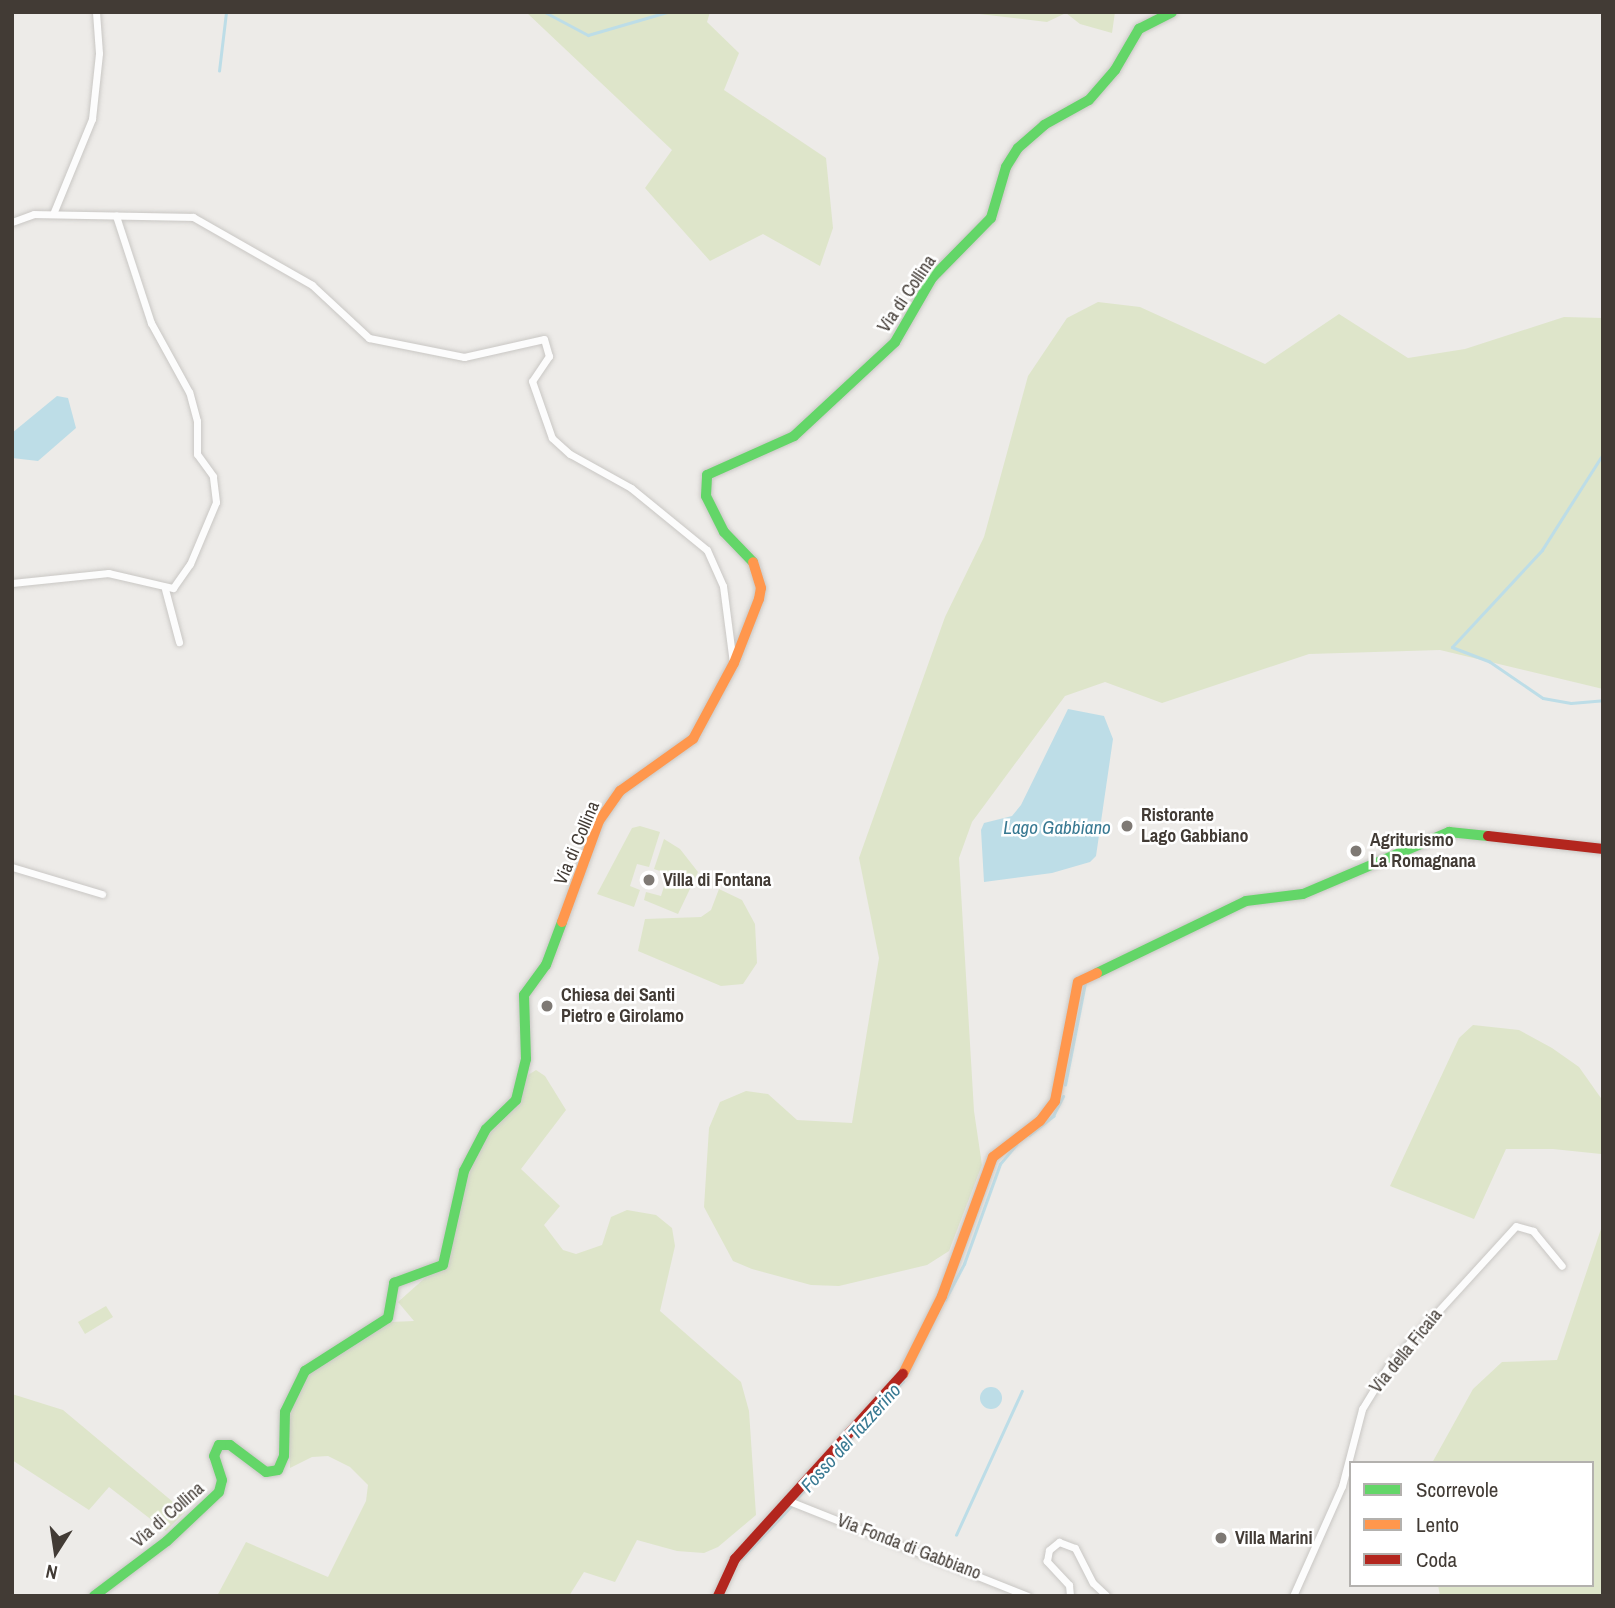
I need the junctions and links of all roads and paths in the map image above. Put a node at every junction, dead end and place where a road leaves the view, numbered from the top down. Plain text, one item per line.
1 (96, 12) edge
2 (1172, 12) edge
3 (53, 214) junction
4 (116, 216) junction
5 (12, 222) edge
6 (12, 583) edge
7 (165, 589) junction
8 (179, 642) dead end
9 (733, 663) junction
10 (1603, 849) edge
11 (12, 867) edge
12 (102, 894) dead end
13 (1562, 1266) dead end
14 (789, 1501) junction
15 (94, 1596) edge
16 (718, 1596) edge
17 (1028, 1596) edge
18 (1070, 1596) edge
19 (1107, 1596) edge
20 (1293, 1596) edge

1 - 3 street
2 - 9 street, Via di Collina
3 - 4 street
3 - 5 street
4 - 7 street
4 - 9 street
6 - 7 street
7 - 8 street
9 - 15 street, Via di Collina
10 - 14 street
11 - 12 street
13 - 20 street, Via della Ficaia
14 - 16 street
14 - 17 street, Via Fonda di Gabbiano
18 - 19 street

